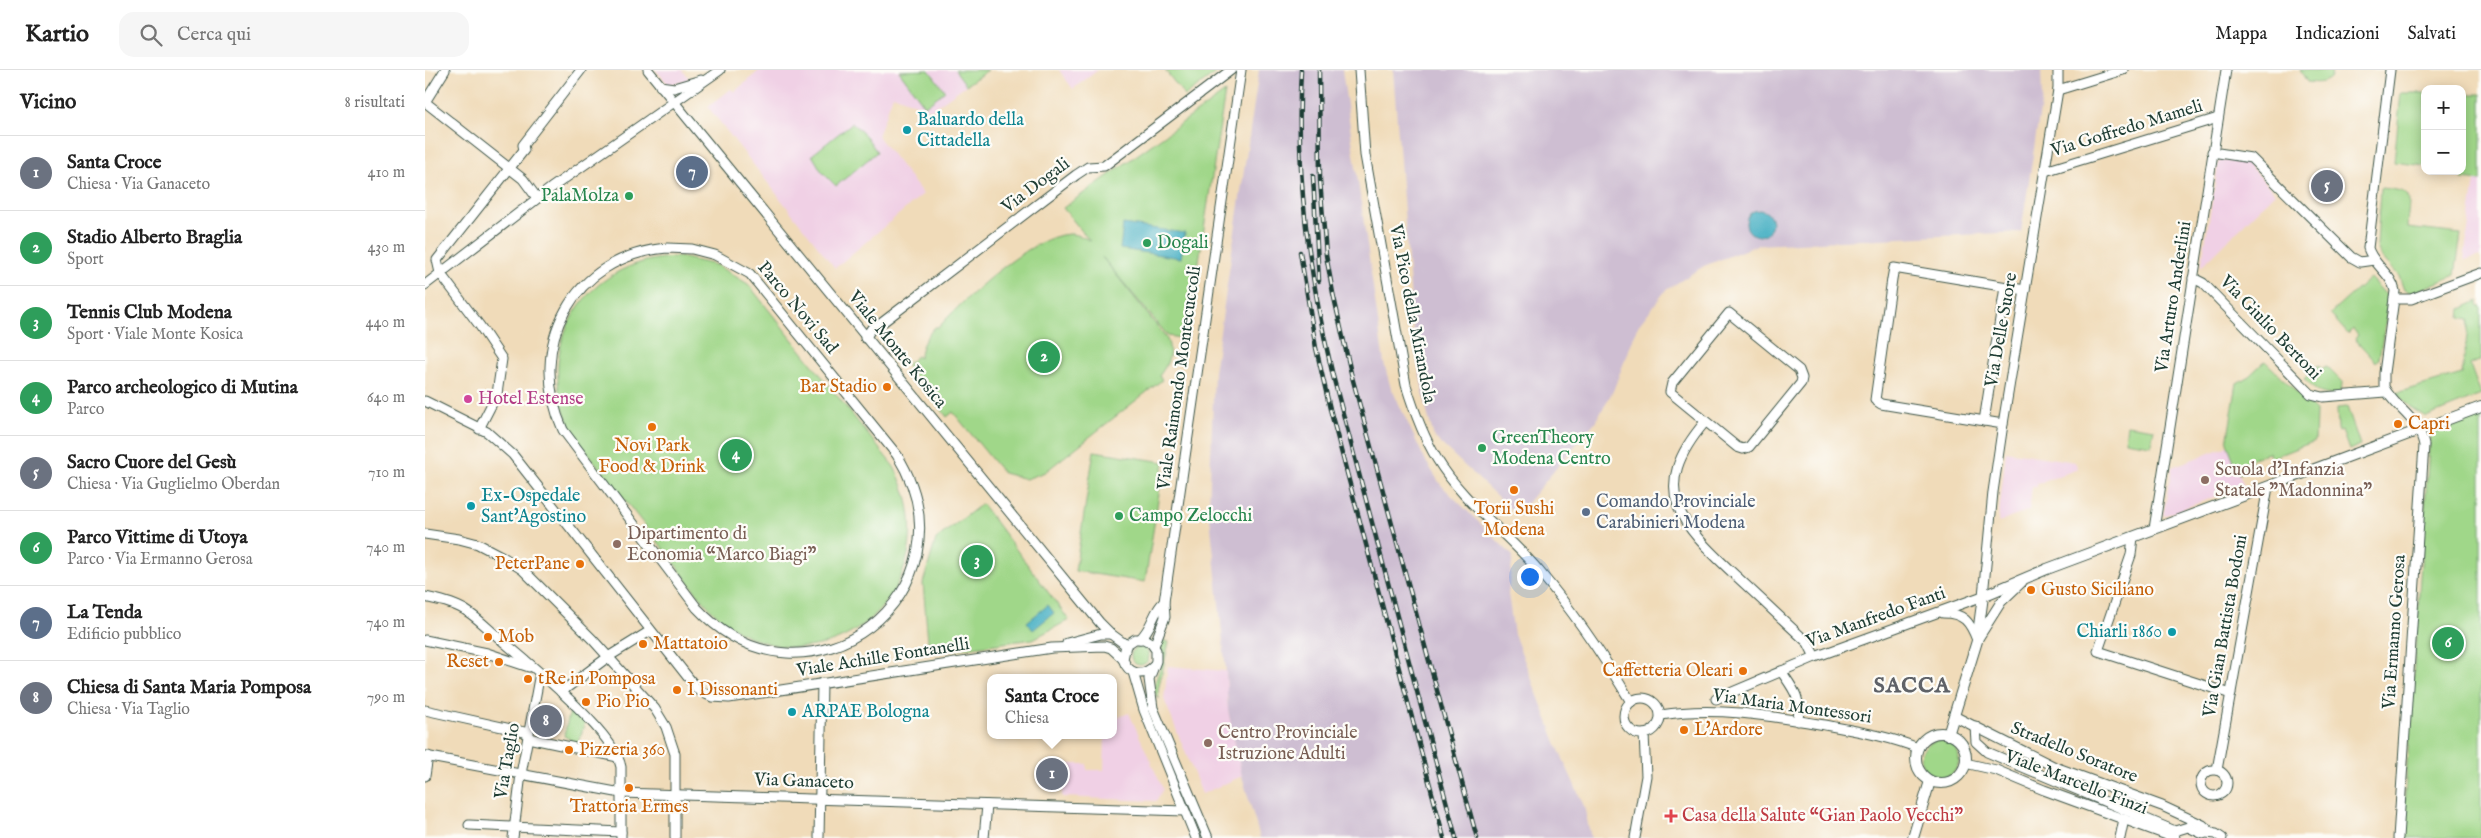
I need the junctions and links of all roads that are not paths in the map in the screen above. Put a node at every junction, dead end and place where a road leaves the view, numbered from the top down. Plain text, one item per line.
1 (445, 70) edge
2 (581, 70) edge
3 (648, 70) edge
4 (720, 70) edge
5 (1231, 70) edge
6 (1241, 70) edge
7 (1359, 70) edge
8 (2058, 70) edge
9 (2123, 70) edge
10 (2226, 70) edge
11 (2390, 70) edge
12 (710, 78) junction
13 (661, 86) junction
14 (2058, 90) junction
15 (425, 102) edge
16 (674, 102) junction
17 (2218, 118) junction
18 (2212, 152) junction
19 (509, 168) junction
20 (2045, 171) junction
21 (537, 198) junction
22 (2374, 260) junction
23 (440, 273) junction
24 (2481, 273) edge
25 (2193, 278) junction
26 (425, 285) edge
27 (2005, 286) junction
28 (2025, 290) junction
29 (2394, 299) junction
30 (865, 338) junction
31 (2386, 392) junction
32 (425, 401) edge
33 (2481, 407) edge
34 (1984, 421) junction
35 (1705, 422) junction
36 (2003, 424) junction
37 (479, 428) junction
38 (2419, 429) junction
39 (2268, 487) junction
40 (2154, 529) junction
41 (425, 534) edge
42 (2133, 537) junction
43 (2025, 580) junction
44 (1983, 596) junction
45 (425, 598) edge
46 (690, 598) joint
47 (1163, 602) junction
48 (1938, 613) junction
49 (650, 631) junction
50 (494, 634) junction
51 (1111, 634) junction
52 (1140, 639) junction
53 (425, 640) edge
54 (1977, 640) junction
55 (1126, 645) junction
56 (1154, 646) junction
57 (1052, 648) junction
58 (487, 653) junction
59 (1815, 656) junction
60 (608, 657) junction
61 (1123, 659) junction
62 (1154, 666) junction
63 (1781, 671) junction
64 (540, 672) junction
65 (1133, 672) junction
66 (822, 683) junction
67 (561, 692) junction
68 (2231, 694) junction
69 (1716, 699) dead end
70 (1631, 702) junction
71 (425, 710) edge
72 (1661, 715) junction
73 (1954, 716) junction
74 (1798, 721) junction
75 (1975, 726) junction
76 (1644, 734) junction
77 (1948, 735) junction
78 (529, 736) junction
79 (1918, 748) junction
80 (426, 756) edge
81 (618, 757) junction
82 (1965, 763) junction
83 (2217, 770) dead end
84 (521, 774) junction
85 (425, 776) edge
86 (1930, 781) junction
87 (621, 793) junction
88 (677, 794) junction
89 (820, 799) junction
90 (987, 805) junction
91 (2162, 806) junction
92 (1185, 811) junction
93 (2125, 819) junction
94 (469, 825) dead end
95 (514, 826) junction
96 (2188, 828) junction
97 (621, 835) edge
98 (2204, 835) edge
99 (513, 838) edge
100 (675, 838) edge
101 (819, 838) edge
102 (984, 838) edge
103 (1196, 838) edge
104 (1208, 838) edge
105 (1635, 838) edge
106 (1913, 838) edge
107 (2120, 838) edge
108 (2175, 838) edge
109 (2222, 838) edge
110 (2397, 838) edge

1 - 15 street
2 - 19 street
3 - 13 street, Viale Monte Kosica
4 - 12 street
5 - 30 street, Via Dogali
6 - 47 street, Viale Raimondo Montecuccoli
7 - 70 street, Via Pico della Mirandola
8 - 14 street, Via Delle Suore
9 - 14 street
10 - 17 street, Via Arturo Anderlini
11 - 22 street
12 - 13 street
12 - 16 street
13 - 16 street, Viale Monte Kosica
14 - 20 street, Via Delle Suore
15 - 19 street
16 - 21 street
16 - 30 street, Viale Monte Kosica
17 - 18 street, Via Arturo Anderlini
17 - 20 street, Via Goffredo Mameli
18 - 22 street
18 - 25 street, Via Arturo Anderlini
19 - 21 street
19 - 23 street
20 - 28 street, Via Delle Suore
21 - 23 street
22 - 29 street
23 - 26 street
23 - 37 street
24 - 29 street
25 - 31 street, Via Giulio Bertoni
25 - 40 street, Via Arturo Anderlini
27 - 28 street
27 - 34 street
27 - 34 street
28 - 36 street, Via Delle Suore
29 - 31 street
30 - 51 street, Viale Monte Kosica
31 - 38 street
32 - 37 street
33 - 38 main road
34 - 36 street
35 - 35 street
35 - 59 street
36 - 44 street, Via Delle Suore
37 - 49 street
38 - 39 main road
38 - 110 street, Via Ermanno Gerosa
39 - 40 main road
39 - 68 street, Via Gian Battista Bodoni
40 - 42 main road
41 - 60 street
42 - 43 main road
42 - 68 street
43 - 44 main road
43 - 54 street
44 - 48 street, Via Manfredo Fanti
44 - 54 main road
45 - 50 street
46 - 46 street, Parco Novi Sad
47 - 52 street, Viale Raimondo Montecuccoli
47 - 56 street, Viale Raimondo Montecuccoli
48 - 54 street
48 - 59 street, Via Manfredo Fanti
49 - 60 street
49 - 66 street, Viale Achille Fontanelli
50 - 58 street
50 - 64 street
51 - 55 street, Viale Monte Kosica
51 - 57 street, Viale Achille Fontanelli
52 - 55 street
52 - 56 street
53 - 58 street
54 - 73 main road
55 - 61 street
56 - 62 street
57 - 61 street, Viale Achille Fontanelli
57 - 66 street, Viale Achille Fontanelli
58 - 64 street
59 - 63 street, Via Manfredo Fanti
60 - 67 street
60 - 88 street
61 - 65 street
62 - 65 street
62 - 104 street
63 - 69 street, Via Manfredo Fanti
63 - 74 street
64 - 67 street
64 - 78 street, Via Taglio
65 - 92 street
66 - 89 street
67 - 81 street
68 - 83 street, Via Gian Battista Bodoni
70 - 72 street
70 - 76 street
71 - 78 street
72 - 74 street, Via Maria Montessori
72 - 76 street
73 - 75 street, Stradello Soratore
73 - 77 main road
74 - 79 street, Via Maria Montessori
75 - 91 street, Stradello Soratore
75 - 96 street, Stradello Soratore
76 - 105 street
77 - 79 main road
77 - 82 main road
78 - 81 street
78 - 84 street, Via Taglio
79 - 86 main road
80 - 84 street, Via Ganaceto
80 - 85 street
81 - 87 street
82 - 86 main road
82 - 93 street, Viale Marcello Finzi
84 - 87 street, Via Ganaceto
84 - 95 street, Via Taglio
86 - 106 main road
87 - 88 street, Via Ganaceto
87 - 97 street
88 - 89 street, Via Ganaceto
88 - 100 street
89 - 90 street, Via Ganaceto
89 - 101 street
90 - 92 street, Via Ganaceto
90 - 102 street
91 - 96 street, Stradello Soratore
91 - 98 street, Stradello Soratore
92 - 103 street
93 - 107 street
93 - 108 street, Viale Marcello Finzi
94 - 95 street, Via Taglio
95 - 97 street
95 - 99 street, Via Taglio
96 - 98 street, Stradello Soratore
98 - 109 street

